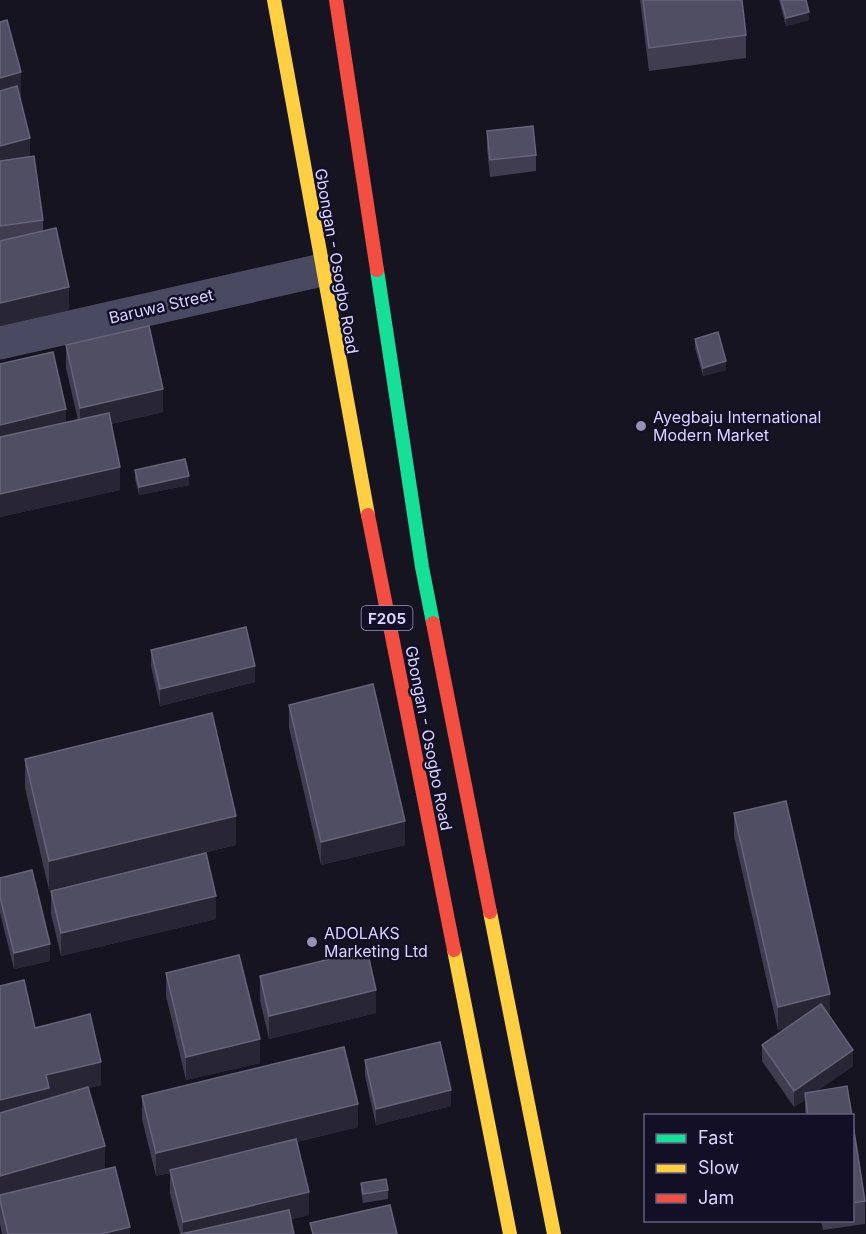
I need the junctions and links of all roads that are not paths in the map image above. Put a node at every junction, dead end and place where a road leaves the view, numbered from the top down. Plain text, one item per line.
1 (274, 0) edge
2 (336, 0) edge
3 (322, 270) junction
4 (0, 343) edge
5 (510, 1234) edge
6 (554, 1234) edge

1 - 3 main road, Gbongan - Osogbo Road / F205
2 - 6 main road, Gbongan - Osogbo Road / F205
3 - 4 street, Baruwa Street
3 - 5 main road, Gbongan - Osogbo Road / F205

